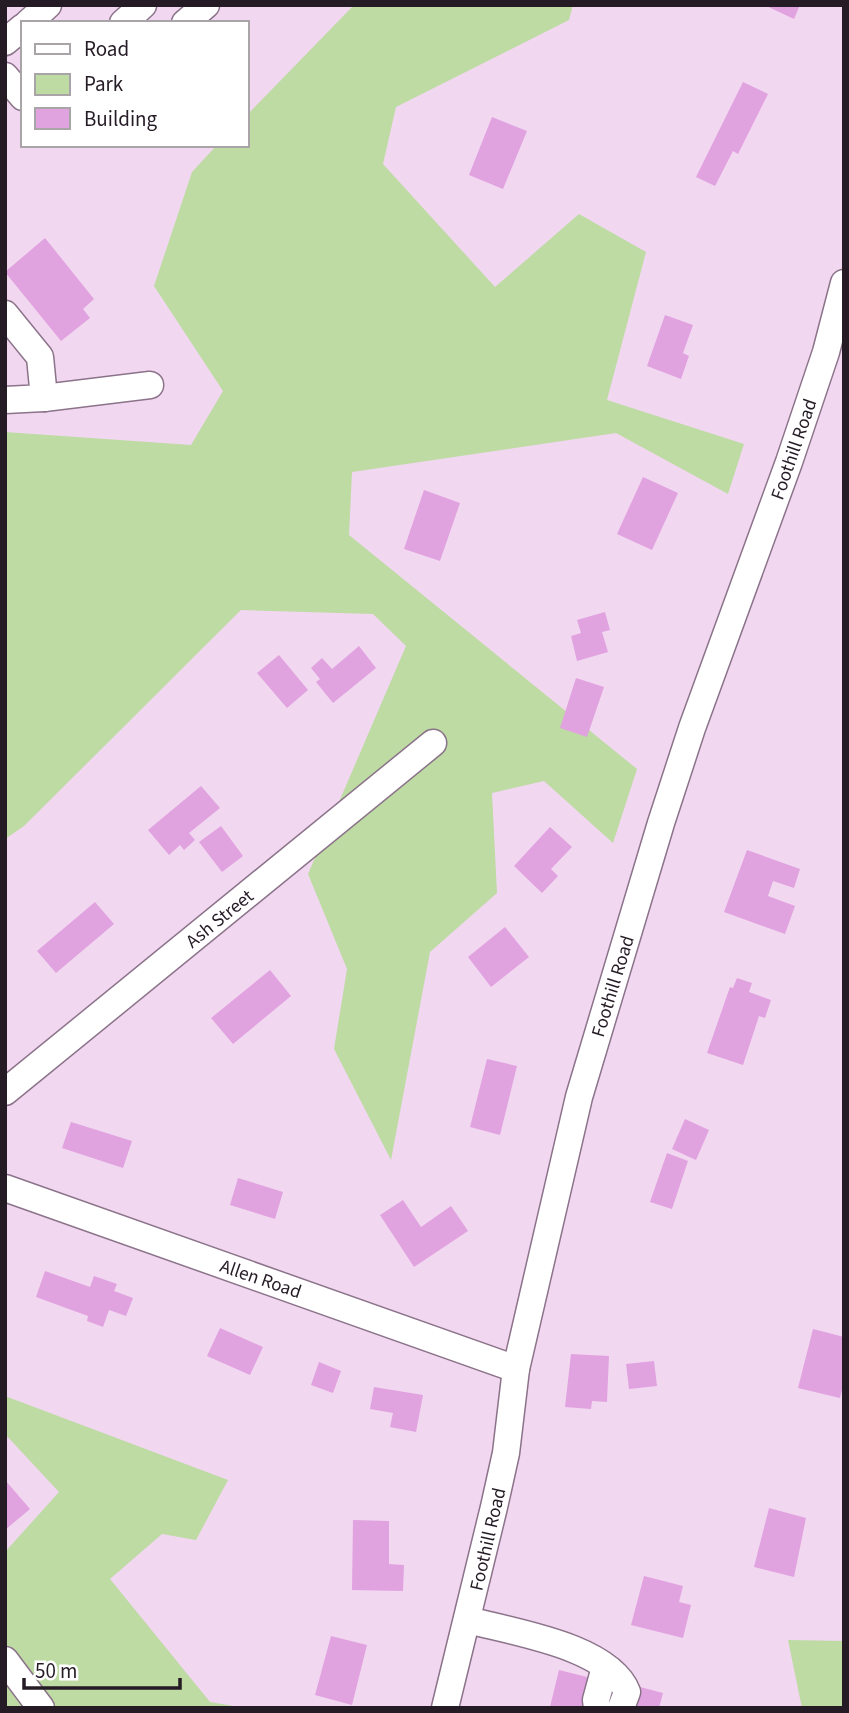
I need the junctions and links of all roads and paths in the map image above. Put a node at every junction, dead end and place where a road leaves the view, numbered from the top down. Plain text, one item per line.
1 (48, 5) edge
2 (143, 5) edge
3 (206, 5) edge
4 (29, 21) edge
5 (125, 21) edge
6 (187, 21) edge
7 (21, 29) edge
8 (5, 42) edge
9 (5, 76) edge
10 (21, 95) edge
11 (844, 283) edge
12 (5, 314) edge
13 (150, 385) dead end
14 (44, 398) junction
15 (5, 400) edge
16 (433, 743) dead end
17 (5, 1092) edge
18 (5, 1188) edge
19 (516, 1369) junction
20 (468, 1620) junction
21 (5, 1660) edge
22 (605, 1667) junction
23 (41, 1708) edge
24 (445, 1708) edge
25 (597, 1708) edge
26 (621, 1708) edge

1 - 4 street
2 - 5 street
3 - 6 street
7 - 8 street
9 - 10 street
11 - 19 street, Foothill Road
12 - 14 street
13 - 14 street
14 - 15 street
16 - 17 street, Ash Street
18 - 19 street, Allen Road
19 - 20 street, Foothill Road
20 - 22 street
20 - 24 street, Foothill Road
21 - 23 street
22 - 25 street
22 - 26 street

